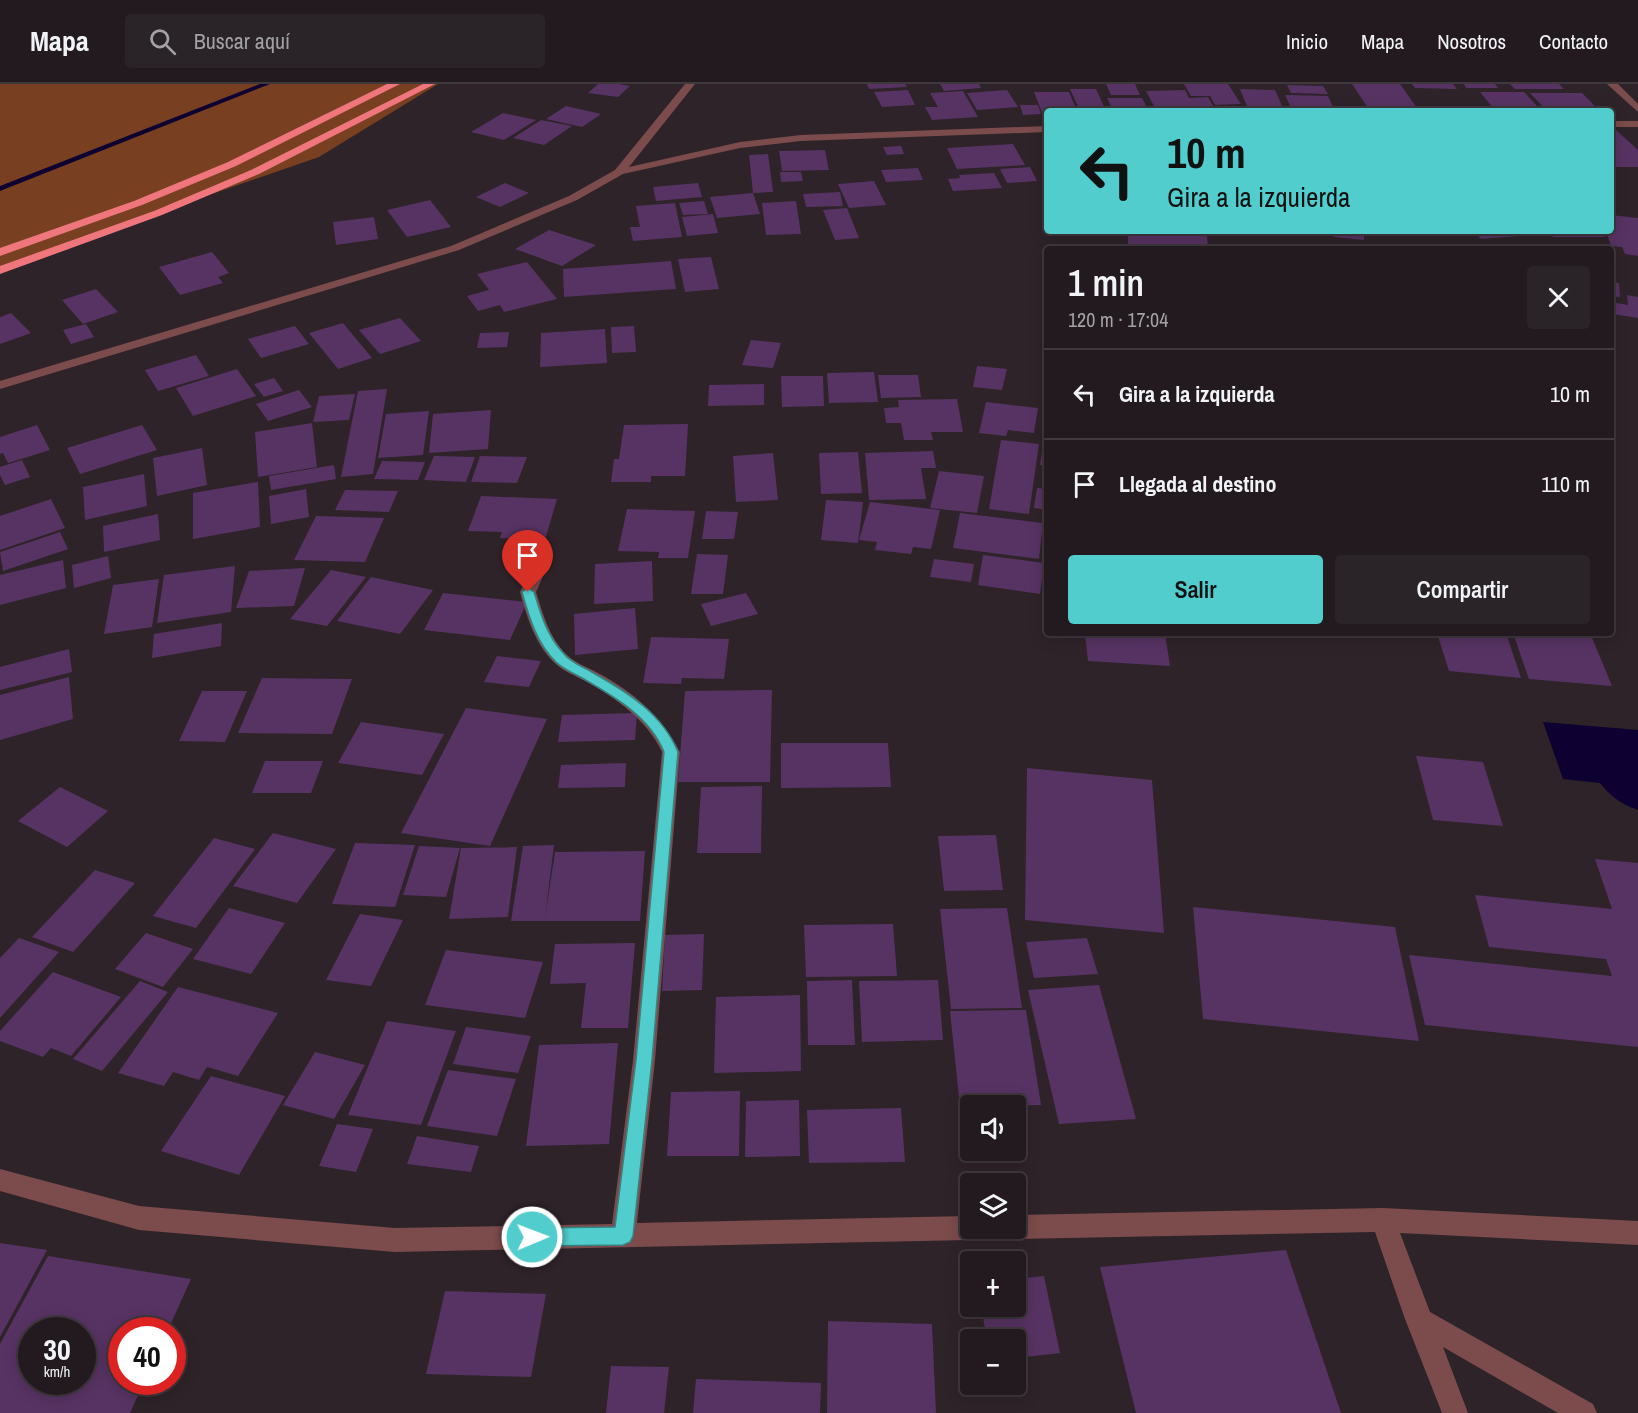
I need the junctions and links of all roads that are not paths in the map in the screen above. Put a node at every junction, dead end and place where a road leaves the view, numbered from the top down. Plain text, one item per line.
1 (395, 84) edge
2 (430, 84) edge
3 (690, 84) edge
4 (1612, 84) edge
5 (1638, 109) edge
6 (1614, 124) edge
7 (1638, 124) edge
8 (1044, 129) edge
9 (619, 172) junction
10 (0, 252) edge
11 (0, 270) edge
12 (0, 385) edge
13 (544, 554) dead end
14 (0, 1180) edge
15 (1383, 1220) junction
16 (1026, 1227) edge
17 (960, 1228) edge
18 (1638, 1233) edge
19 (623, 1236) junction
20 (1418, 1319) junction
21 (1455, 1413) edge
22 (1584, 1413) edge

1 - 10 highway
2 - 11 highway
3 - 9 street
4 - 5 street
6 - 7 street
8 - 9 street
9 - 12 street
13 - 19 street
14 - 19 street
15 - 16 street
15 - 18 street
15 - 20 street
17 - 19 street
20 - 21 street
20 - 22 street

